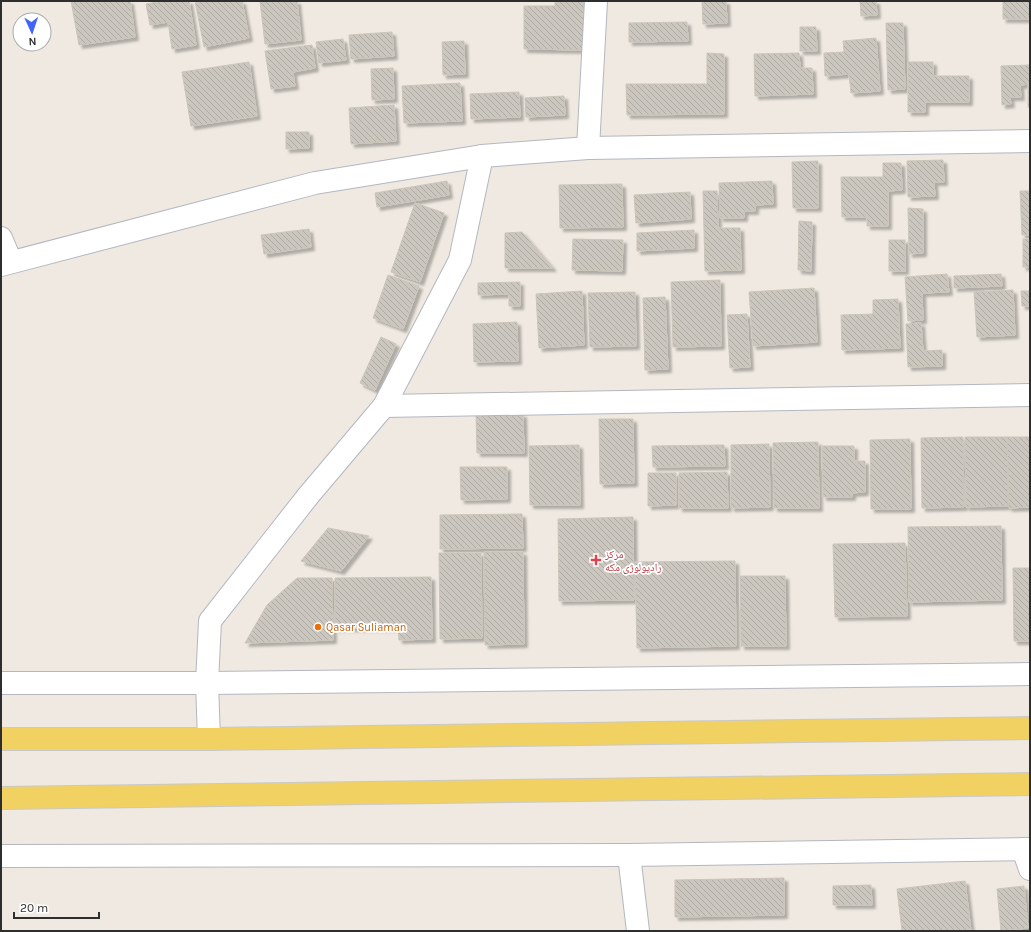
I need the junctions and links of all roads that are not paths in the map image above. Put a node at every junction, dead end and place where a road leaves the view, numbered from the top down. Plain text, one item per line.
1 (596, 1) edge
2 (1030, 141) edge
3 (588, 148) junction
4 (482, 156) junction
5 (1, 238) edge
6 (6, 263) edge
7 (1030, 395) edge
8 (384, 406) junction
9 (1030, 674) edge
10 (1, 683) edge
11 (207, 683) junction
12 (1030, 728) edge
13 (1, 739) edge
14 (209, 739) junction
15 (1030, 784) edge
16 (1, 798) edge
17 (629, 855) junction
18 (1, 856) edge
19 (1028, 856) edge
20 (638, 931) edge

1 - 3 street
2 - 3 street
3 - 4 street
4 - 6 street
4 - 8 street
5 - 6 street
7 - 8 street
8 - 11 street
9 - 11 street
10 - 11 street
11 - 14 street
12 - 14 main road
13 - 14 main road
15 - 16 main road
17 - 18 street
17 - 19 street
17 - 20 street

